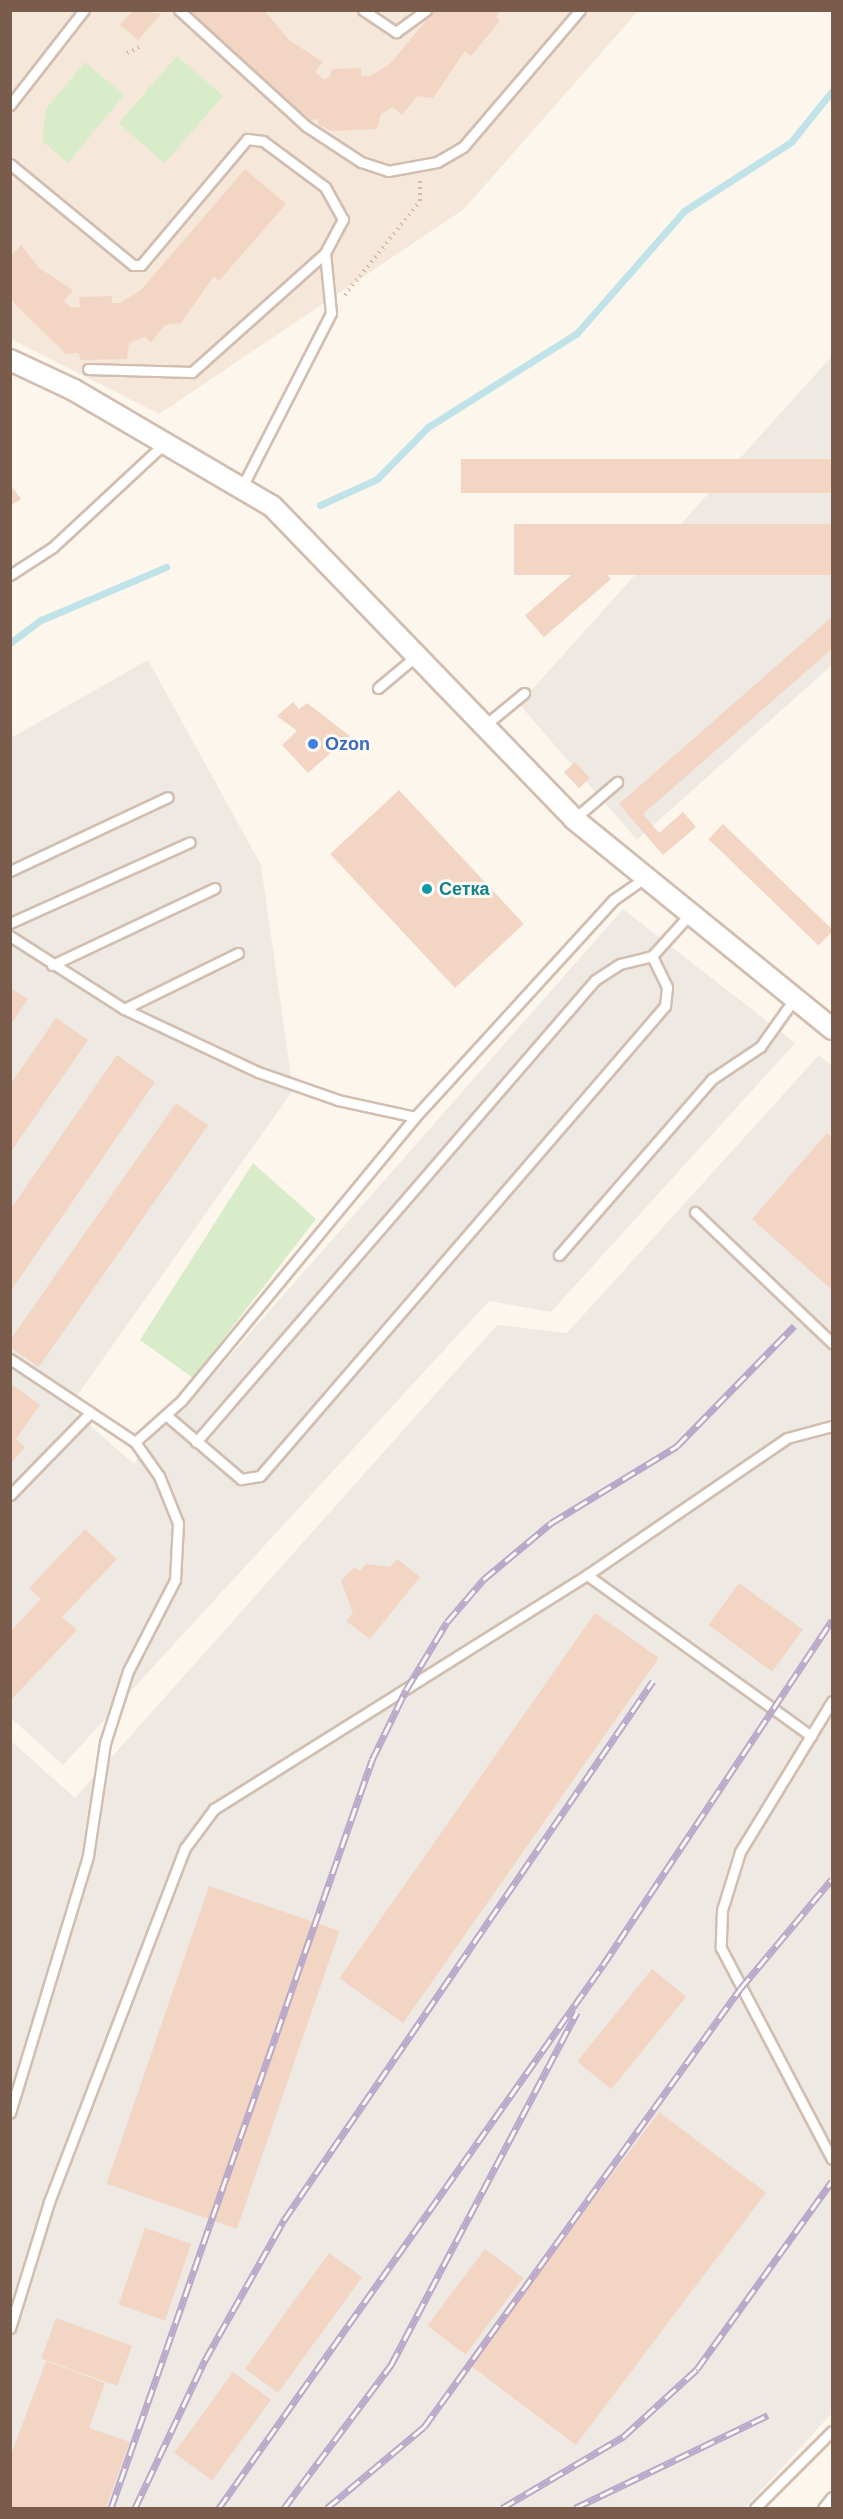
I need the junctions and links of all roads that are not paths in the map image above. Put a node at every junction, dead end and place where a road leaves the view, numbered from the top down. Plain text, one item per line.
1 (84, 10) edge
2 (179, 10) edge
3 (363, 10) edge
4 (426, 10) edge
5 (580, 10) edge
6 (10, 105) edge
7 (10, 164) edge
8 (326, 253) junction
9 (10, 360) edge
10 (88, 369) dead end
11 (165, 443) junction
12 (243, 488) junction
13 (10, 575) edge
14 (415, 657) junction
15 (378, 688) dead end
16 (524, 693) dead end
17 (482, 728) junction
18 (617, 783) dead end
19 (168, 797) dead end
20 (574, 819) junction
21 (190, 842) dead end
22 (10, 870) edge
23 (646, 877) junction
24 (215, 888) dead end
25 (691, 914) junction
26 (10, 923) edge
27 (10, 936) edge
28 (238, 953) dead end
29 (652, 956) junction
30 (52, 965) junction
31 (795, 998) junction
32 (124, 1009) junction
33 (832, 1029) edge
34 (415, 1117) junction
35 (695, 1212) dead end
36 (559, 1255) dead end
37 (832, 1343) edge
38 (10, 1359) edge
39 (90, 1413) junction
40 (166, 1415) junction
41 (832, 1425) edge
42 (135, 1442) junction
43 (196, 1442) junction
44 (10, 1495) edge
45 (587, 1575) junction
46 (832, 1701) edge
47 (810, 1736) junction
48 (10, 2112) edge
49 (832, 2158) edge
50 (10, 2328) edge
51 (832, 2430) edge
52 (832, 2497) edge
53 (755, 2508) edge
54 (823, 2508) edge

1 - 6 lane
2 - 5 lane
3 - 4 lane
7 - 8 lane
8 - 10 lane
8 - 12 lane
9 - 11 street
11 - 12 street
11 - 13 lane
12 - 14 street
14 - 15 lane
14 - 17 street
16 - 17 lane
17 - 20 street
18 - 20 lane
19 - 22 lane
20 - 23 street
21 - 26 lane
23 - 25 street
23 - 34 lane
24 - 30 lane
25 - 29 lane
25 - 31 street
27 - 30 lane
28 - 32 lane
29 - 43 lane
29 - 43 lane
30 - 32 lane
31 - 33 street
31 - 36 lane
32 - 34 lane
34 - 40 lane
35 - 37 lane
38 - 39 lane
39 - 42 lane
39 - 44 lane
40 - 42 lane
40 - 43 lane
41 - 45 lane
42 - 48 lane
45 - 47 lane
45 - 50 lane
46 - 47 lane
47 - 49 lane
51 - 53 lane
52 - 54 lane

